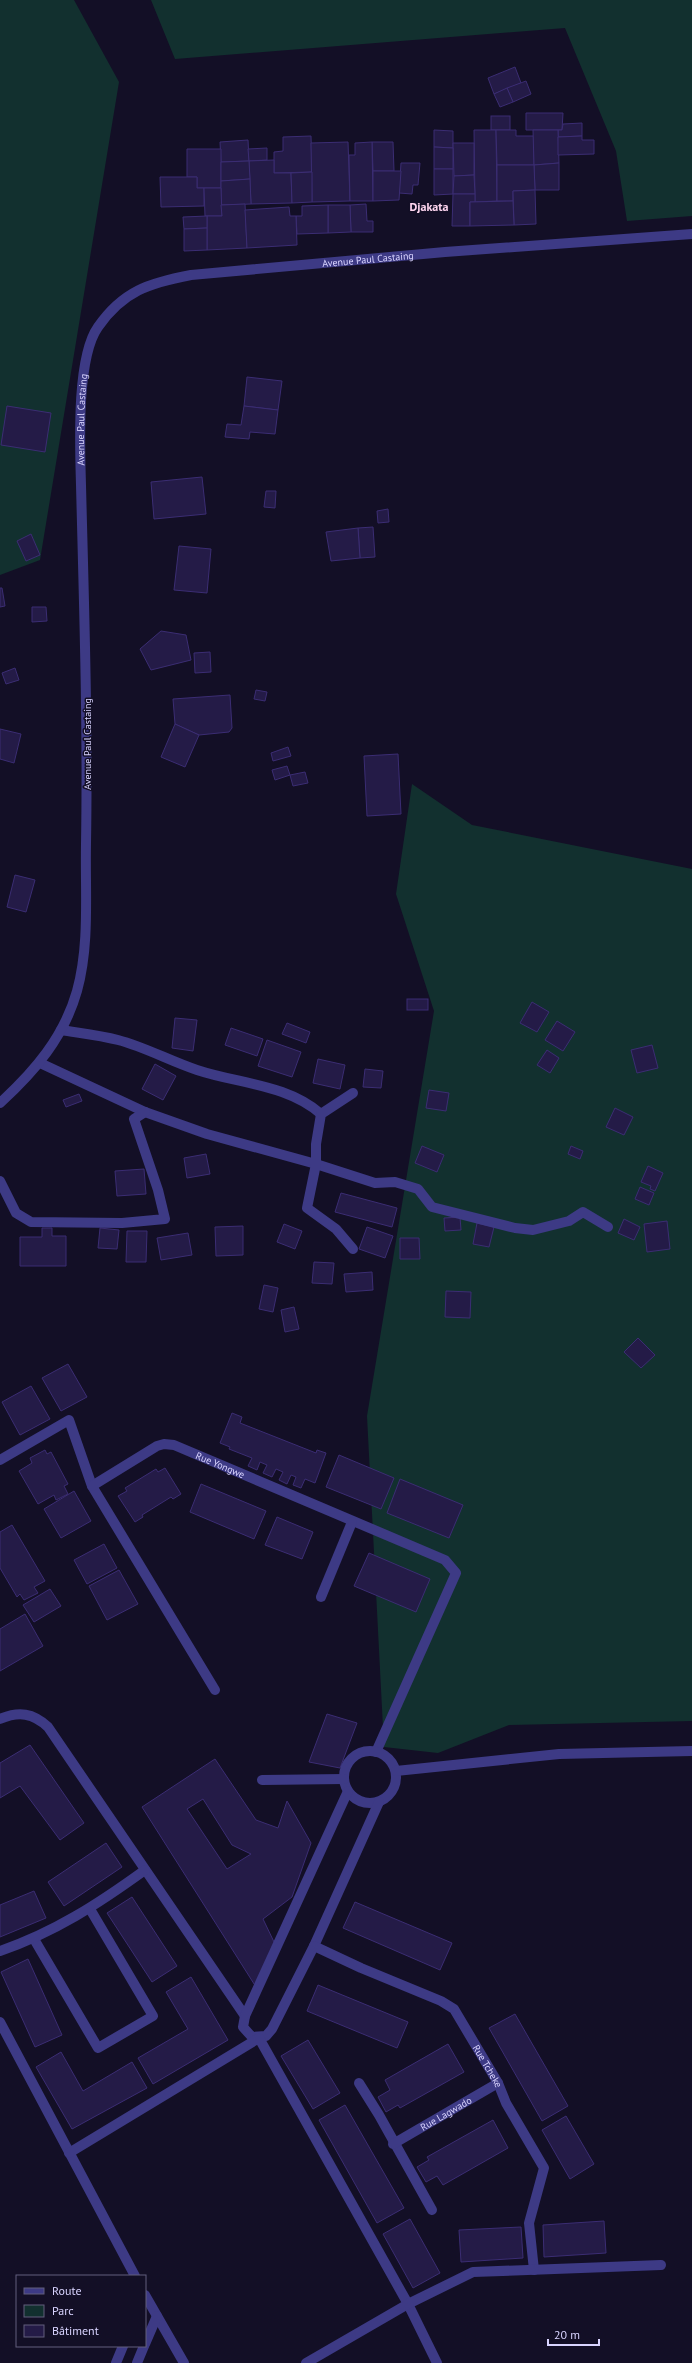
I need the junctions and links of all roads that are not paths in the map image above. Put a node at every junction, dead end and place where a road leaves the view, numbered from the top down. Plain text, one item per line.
1 (692, 234) edge
2 (61, 1030) junction
3 (40, 1063) junction
4 (353, 1093) dead end
5 (0, 1103) edge
6 (145, 1112) junction
7 (321, 1114) junction
8 (316, 1164) junction
9 (0, 1181) edge
10 (608, 1227) dead end
11 (353, 1249) dead end
12 (0, 1460) edge
13 (92, 1486) junction
14 (352, 1522) junction
15 (321, 1597) dead end
16 (215, 1690) dead end
17 (0, 1719) edge
18 (692, 1751) edge
19 (376, 1752) junction
20 (396, 1771) junction
21 (344, 1779) junction
22 (262, 1780) dead end
23 (348, 1791) junction
24 (379, 1802) junction
25 (145, 1870) junction
26 (90, 1909) junction
27 (34, 1939) junction
28 (314, 1946) junction
29 (0, 1951) edge
30 (245, 2016) junction
31 (0, 2022) edge
32 (259, 2038) junction
33 (359, 2083) dead end
34 (498, 2083) junction
35 (393, 2144) junction
36 (68, 2154) junction
37 (432, 2210) dead end
38 (661, 2265) dead end
39 (534, 2270) junction
40 (134, 2275) edge
41 (146, 2297) edge
42 (408, 2304) junction
43 (157, 2316) junction
44 (146, 2341) edge
45 (123, 2347) edge
46 (143, 2347) edge
47 (116, 2363) edge
48 (136, 2363) edge
49 (184, 2363) edge
50 (306, 2363) edge
51 (438, 2363) edge

1 - 2 street, Avenue Paul Castaing
2 - 3 street, Avenue Paul Castaing
2 - 7 street
3 - 5 street, Avenue Paul Castaing
3 - 6 street
4 - 7 street
6 - 8 street
6 - 9 street
7 - 8 street
8 - 10 street
8 - 11 street
12 - 13 street
13 - 14 street, Rue Yongwe
13 - 16 street
14 - 15 street
14 - 19 street, Rue Yongwe
17 - 25 street
18 - 20 street
19 - 20 street
19 - 21 street
20 - 24 street
21 - 22 street
21 - 23 street
23 - 24 street
23 - 30 street
24 - 28 street
25 - 26 street
25 - 30 street
26 - 27 street
26 - 27 street
27 - 29 street
28 - 32 street
28 - 34 street, Rue Tcheke
30 - 32 street
31 - 36 street
32 - 36 street
32 - 42 street
33 - 35 street
34 - 35 street, Rue Lagwado
34 - 39 street, Rue Tcheke
35 - 37 street
36 - 40 street
38 - 39 street
39 - 42 street
41 - 43 street
42 - 50 street
42 - 51 street
43 - 44 street
43 - 49 street
45 - 47 street
46 - 48 street

